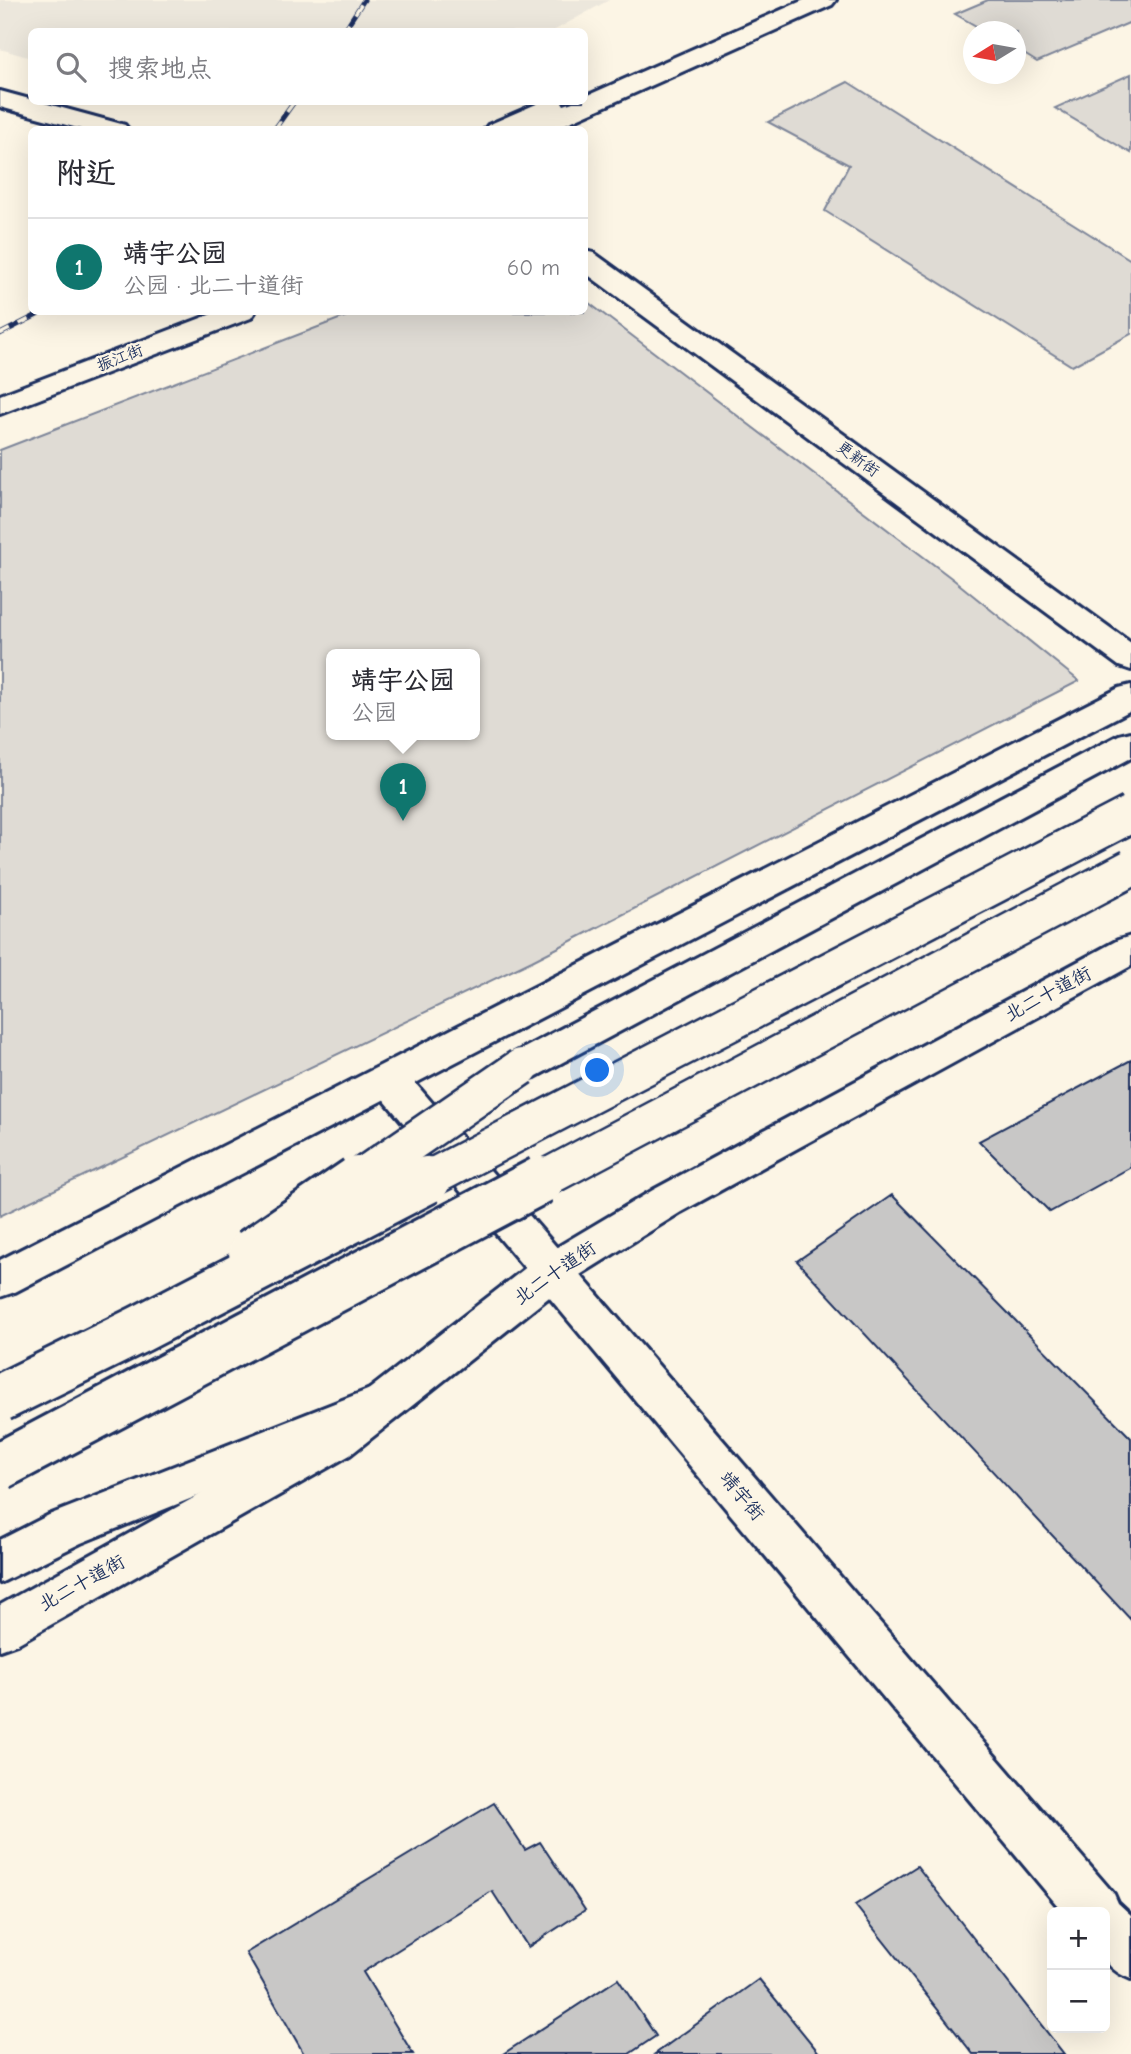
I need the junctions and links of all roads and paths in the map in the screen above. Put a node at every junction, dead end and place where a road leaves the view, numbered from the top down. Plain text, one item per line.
1 (797, 0) edge
2 (824, 0) edge
3 (588, 90) edge
4 (0, 99) edge
5 (588, 104) edge
6 (556, 105) edge
7 (587, 105) edge
8 (101, 126) edge
9 (506, 126) edge
10 (539, 126) edge
11 (588, 262) edge
12 (232, 315) edge
13 (0, 405) edge
14 (1131, 659) edge
15 (1131, 696) edge
16 (1131, 743) edge
17 (1131, 814) edge
18 (1131, 868) edge
19 (1131, 949) edge
20 (389, 1079) junction
21 (552, 1271) junction
22 (0, 1280) edge
23 (140, 1329) junction
24 (0, 1398) edge
25 (388, 1401) junction
26 (0, 1466) edge
27 (0, 1563) edge
28 (0, 1629) edge
29 (1092, 1907) edge
30 (1110, 1929) edge
31 (1131, 1954) edge

1 - 3 main road
2 - 5 main road
4 - 8 main road
6 - 9 main road
7 - 10 main road
11 - 14 main road, 更新街
12 - 13 main road, 振江街
15 - 20 main road
16 - 23 main road, bridge
17 - 23 main road, bridge
18 - 26 main road, bridge
19 - 21 main road, 北二十道街
20 - 21 main road, 靖宇街
20 - 22 main road
21 - 25 main road, 北二十道街
21 - 29 main road, 靖宇街
23 - 24 main road, bridge
25 - 27 main road
25 - 28 main road, 北二十道街
30 - 31 main road

